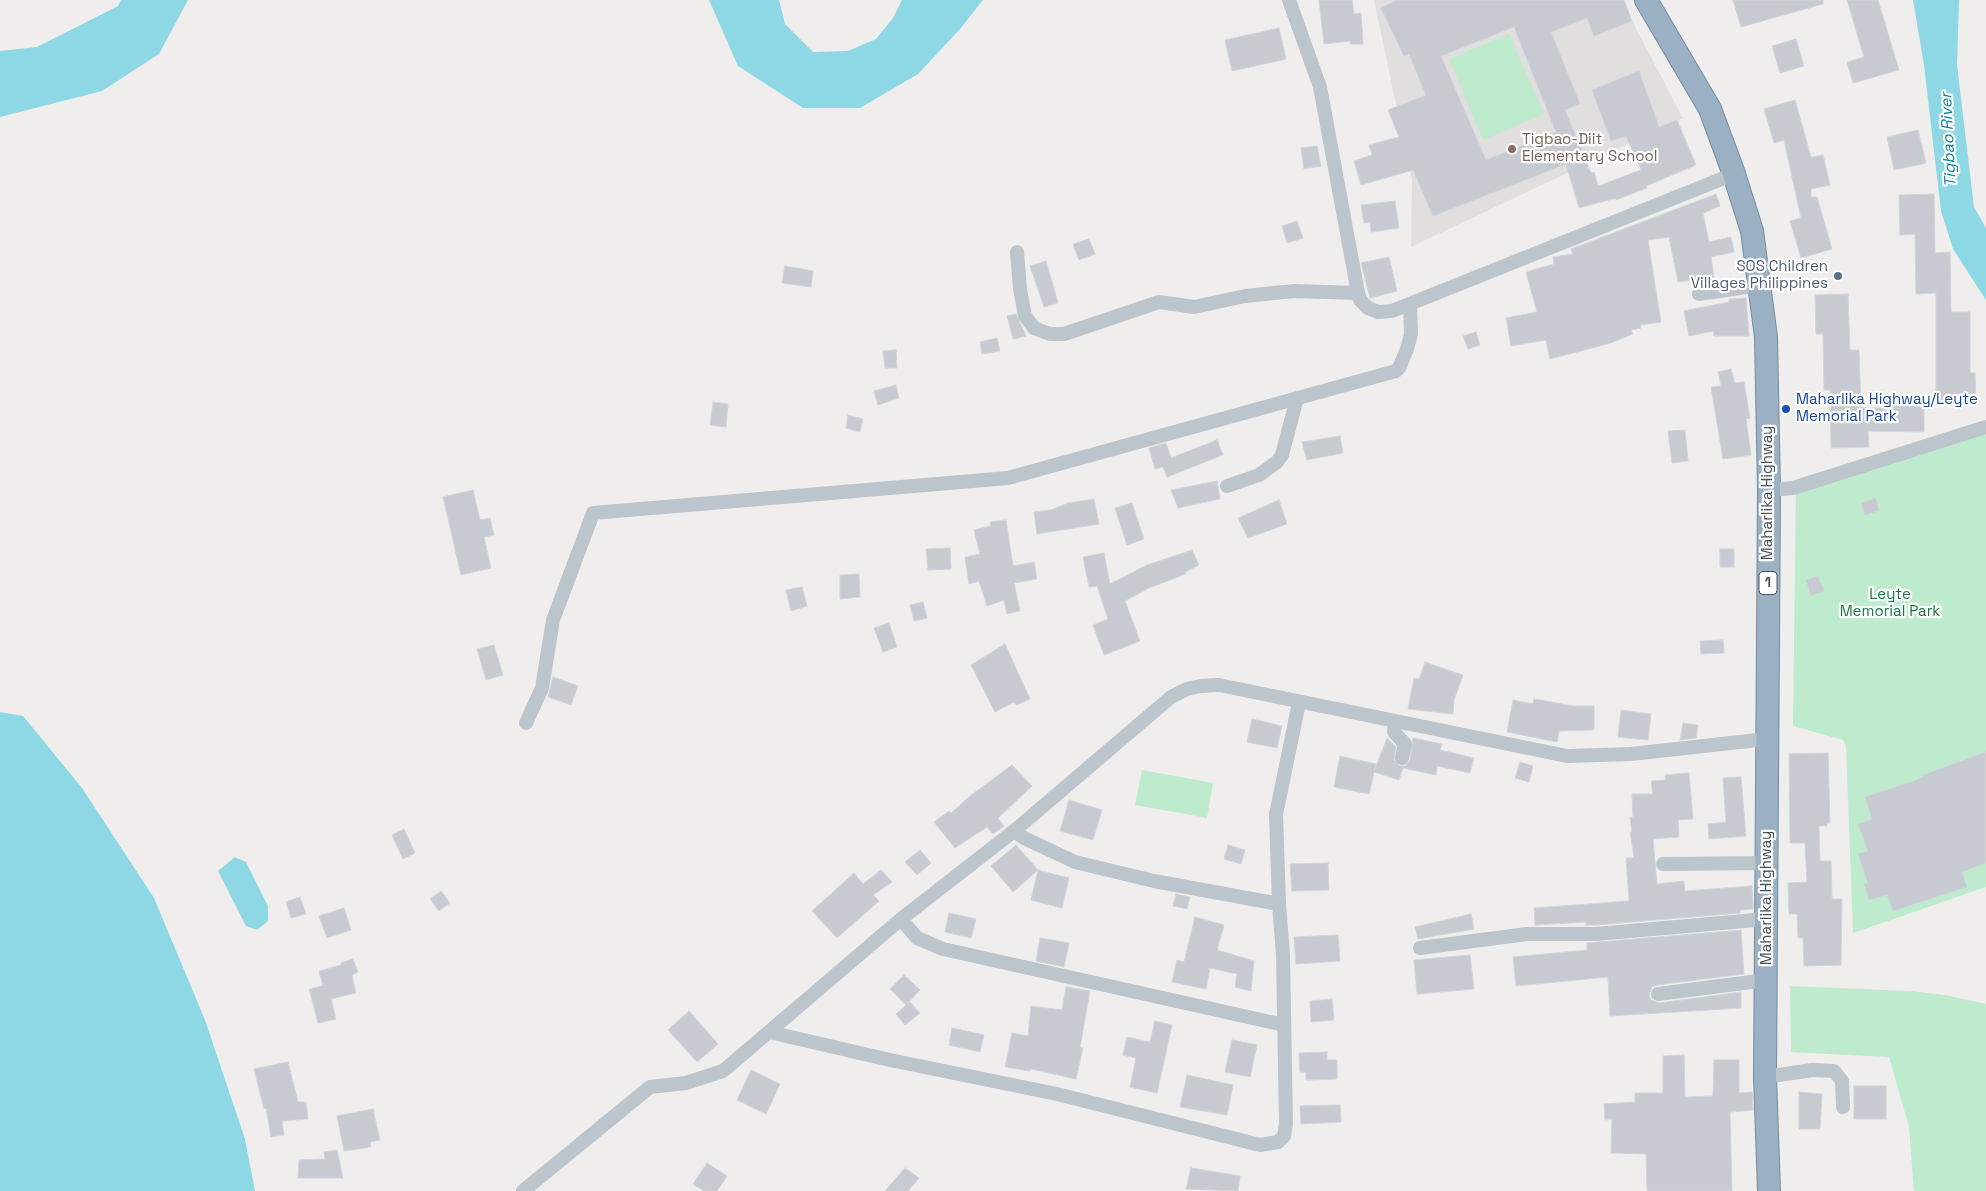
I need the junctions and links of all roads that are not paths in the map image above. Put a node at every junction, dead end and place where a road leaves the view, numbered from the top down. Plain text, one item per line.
1 (1289, 0) edge
2 (1646, 0) edge
3 (1734, 174) junction
4 (1017, 252) dead end
5 (1760, 285) junction
6 (1358, 293) junction
7 (1699, 294) dead end
8 (1410, 304) junction
9 (1297, 398) junction
10 (1986, 427) edge
11 (1227, 486) dead end
12 (1769, 490) junction
13 (1299, 703) junction
14 (526, 722) dead end
15 (1395, 722) junction
16 (1767, 739) junction
17 (1402, 758) dead end
18 (1014, 831) junction
19 (1768, 863) junction
20 (1664, 864) dead end
21 (1279, 904) junction
22 (1767, 918) junction
23 (901, 919) junction
24 (1420, 948) dead end
25 (1767, 980) junction
26 (1658, 994) dead end
27 (1284, 1025) junction
28 (769, 1032) junction
29 (1765, 1077) junction
30 (1843, 1107) dead end
31 (523, 1191) edge
32 (1768, 1191) edge

1 - 6 street
2 - 3 highway, Maharlika Highway / 1
3 - 5 highway, Maharlika Highway / 1
3 - 8 street
4 - 6 street
5 - 7 street
5 - 12 highway, Maharlika Highway / 1
6 - 8 street
8 - 9 street
9 - 11 street
9 - 14 street
10 - 12 street
12 - 16 highway, Maharlika Highway / 1
13 - 15 street
13 - 18 street
13 - 21 street
15 - 16 street
15 - 17 street
16 - 19 highway, Maharlika Highway / 1
18 - 21 street
18 - 23 street
19 - 20 street
19 - 22 highway, Maharlika Highway / 1
21 - 27 street
22 - 24 street
22 - 25 highway, Maharlika Highway / 1
23 - 27 street
23 - 28 street
25 - 26 street
25 - 29 highway, Maharlika Highway / 1
27 - 28 street
28 - 31 street
29 - 30 street
29 - 32 highway, Maharlika Highway / 1

